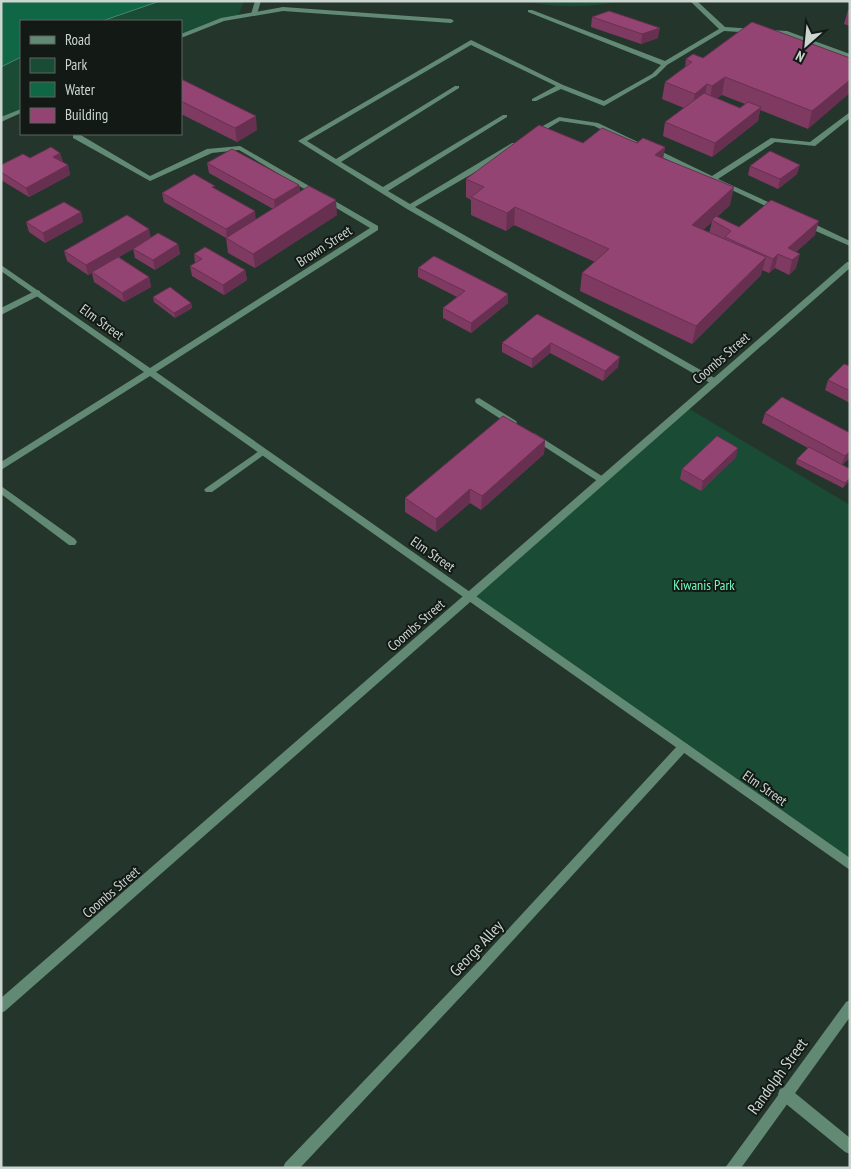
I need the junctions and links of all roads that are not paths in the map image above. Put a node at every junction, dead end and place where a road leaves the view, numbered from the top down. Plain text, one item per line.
1 (258, 1) edge
2 (694, 1) edge
3 (530, 11) dead end
4 (254, 14) junction
5 (451, 21) dead end
6 (723, 29) junction
7 (182, 36) edge
8 (850, 56) edge
9 (665, 64) junction
10 (561, 86) junction
11 (456, 87) dead end
12 (534, 100) dead end
13 (20, 110) edge
14 (850, 114) edge
15 (505, 116) dead end
16 (1, 120) edge
17 (76, 136) dead end
18 (336, 162) junction
19 (712, 179) junction
20 (384, 190) junction
21 (410, 207) junction
22 (781, 211) edge
23 (798, 219) edge
24 (850, 244) edge
25 (850, 264) edge
26 (1, 267) edge
27 (37, 293) junction
28 (1, 312) edge
29 (150, 373) junction
30 (715, 382) junction
31 (479, 401) dead end
32 (262, 452) junction
33 (1, 467) edge
34 (602, 480) junction
35 (1, 489) edge
36 (209, 490) dead end
37 (72, 542) dead end
38 (469, 596) junction
39 (683, 748) junction
40 (850, 865) edge
41 (850, 1006) edge
42 (1, 1007) edge
43 (786, 1094) junction
44 (850, 1147) edge
45 (290, 1168) edge
46 (732, 1168) edge

1 - 4 street
2 - 6 street
3 - 9 street
4 - 5 street
4 - 7 street
6 - 8 street
6 - 9 street
9 - 10 street
10 - 12 street
10 - 18 street
11 - 18 street
13 - 16 street
14 - 19 street
15 - 20 street
17 - 29 street, Brown Street
18 - 20 street
19 - 21 street
19 - 22 street
20 - 21 street
21 - 30 street
23 - 24 street
25 - 30 street, Coombs Street
26 - 27 street, Elm Street
27 - 28 street
27 - 29 street, Elm Street
29 - 32 street, Elm Street
29 - 33 street, Brown Street
30 - 34 street, Coombs Street
31 - 34 street
32 - 36 street
32 - 38 street, Elm Street
34 - 38 street, Coombs Street
35 - 37 street
38 - 39 street, Elm Street
38 - 42 street, Coombs Street
39 - 40 street, Elm Street
39 - 45 street, George Alley
41 - 43 street, Randolph Street
43 - 44 street
43 - 46 street, Randolph Street

